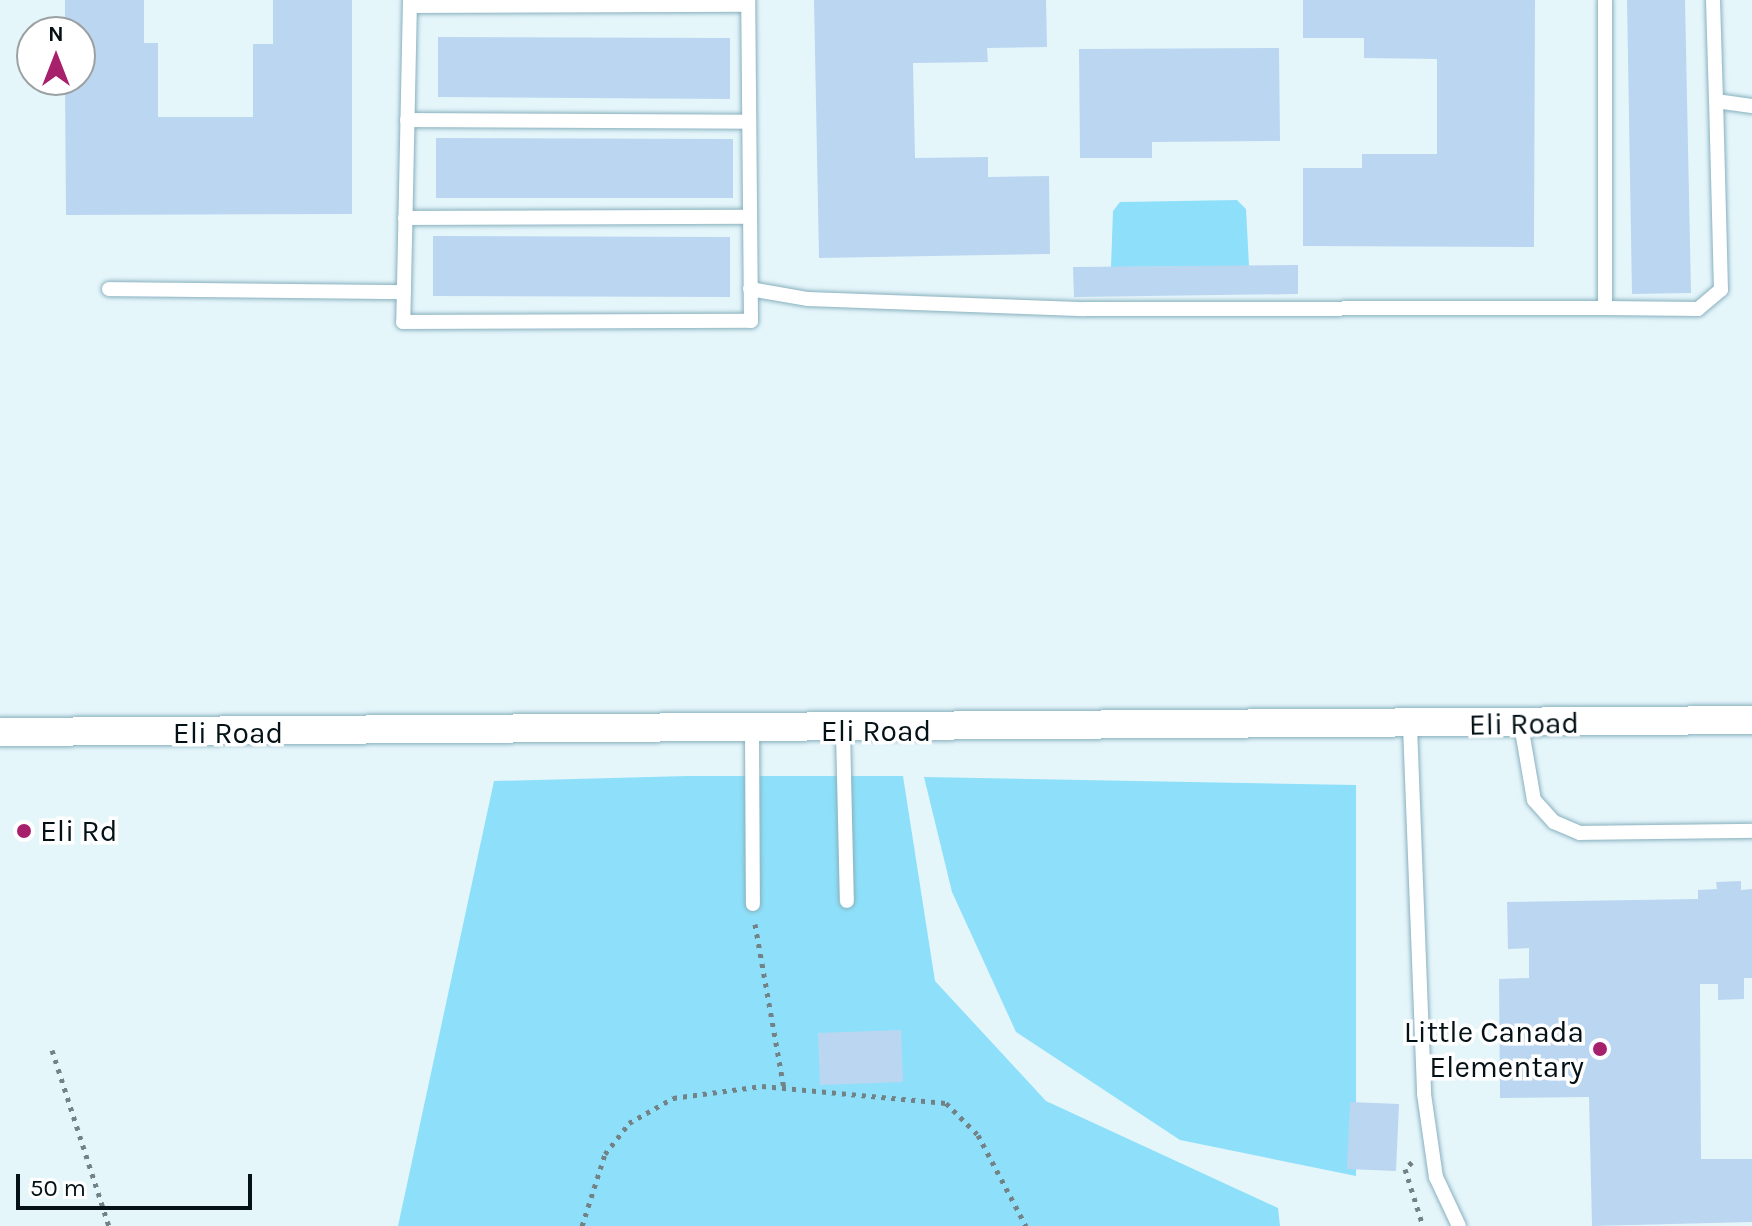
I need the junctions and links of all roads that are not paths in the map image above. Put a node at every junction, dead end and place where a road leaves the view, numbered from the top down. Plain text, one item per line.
1 (1605, 0) edge
2 (1713, 0) edge
3 (410, 3) edge
4 (748, 3) edge
5 (1716, 101) junction
6 (1752, 106) edge
7 (407, 120) junction
8 (749, 122) junction
9 (750, 217) junction
10 (405, 218) junction
11 (109, 289) dead end
12 (750, 289) junction
13 (404, 292) junction
14 (1605, 308) junction
15 (1752, 720) edge
16 (1521, 725) junction
17 (1410, 726) junction
18 (752, 731) junction
19 (843, 731) junction
20 (0, 732) edge
21 (1752, 831) edge
22 (847, 901) dead end
23 (753, 904) road end
24 (1459, 1226) edge

1 - 14 lane
2 - 5 lane
3 - 4 lane
3 - 7 lane
4 - 8 lane
5 - 6 lane
5 - 14 lane
7 - 8 lane
7 - 10 lane
8 - 9 lane
9 - 10 lane
9 - 12 lane
10 - 13 lane
11 - 13 lane
12 - 13 lane
12 - 14 lane
15 - 16 street, Eli Road
16 - 17 street, Eli Road
16 - 21 lane
17 - 19 street, Eli Road
17 - 24 lane
18 - 19 street, Eli Road
18 - 20 street, Eli Road
18 - 23 lane
19 - 22 lane

